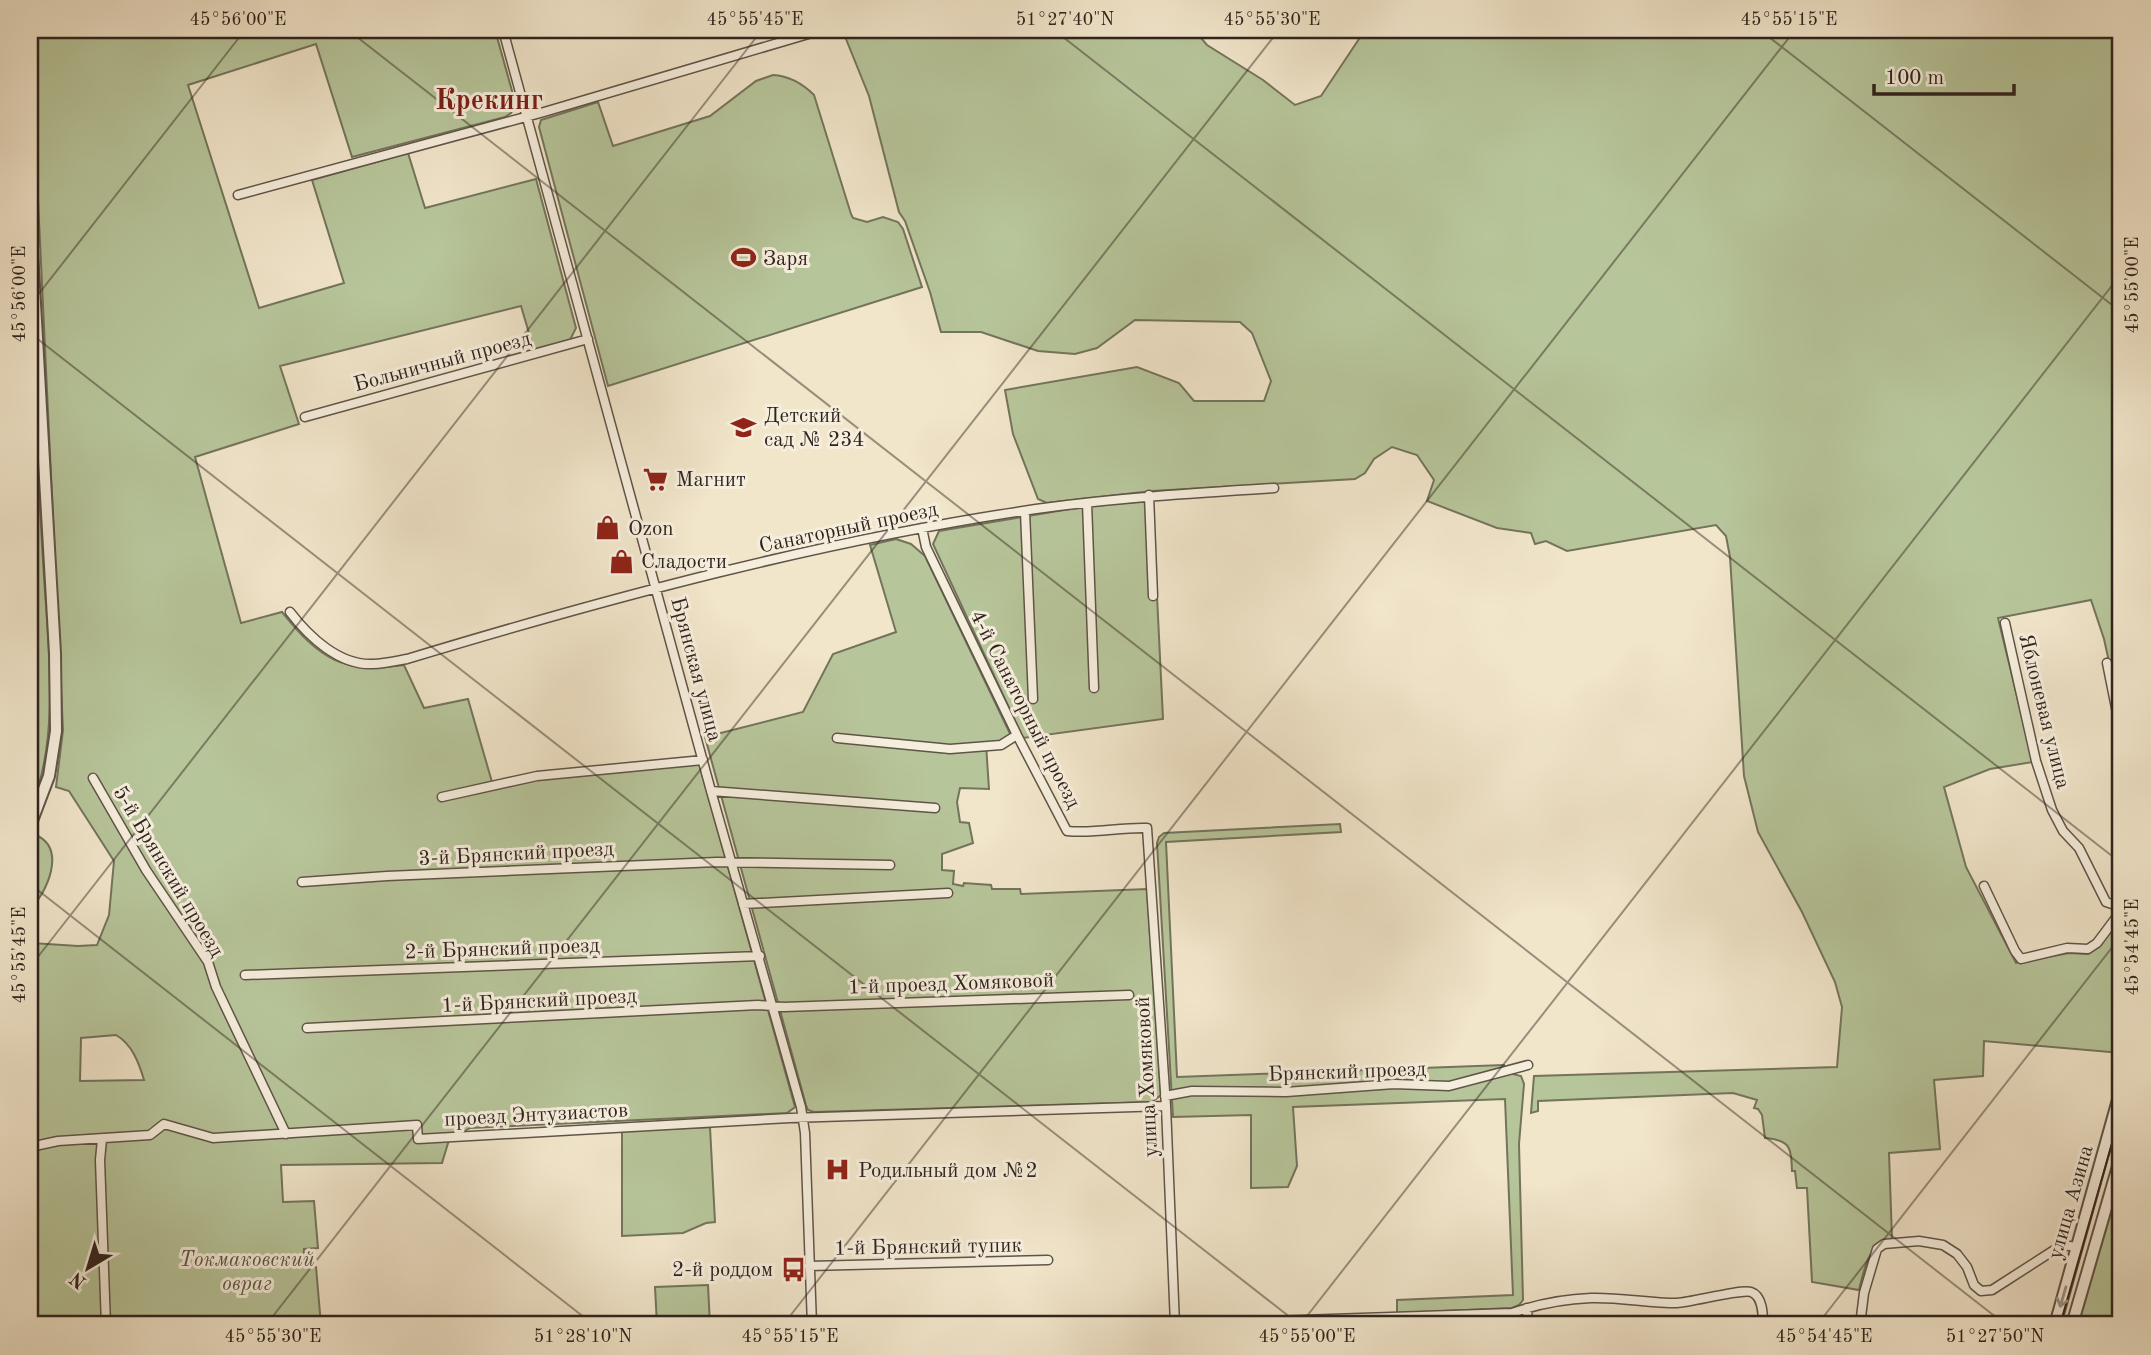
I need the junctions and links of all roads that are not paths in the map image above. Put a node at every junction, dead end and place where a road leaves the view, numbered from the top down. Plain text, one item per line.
1 (503, 30) edge
2 (822, 30) edge
3 (526, 117) junction
4 (238, 195) dead end
5 (30, 216) edge
6 (588, 339) junction
7 (305, 417) dead end
8 (1274, 488) dead end
9 (1149, 495) junction
10 (1087, 503) junction
11 (1025, 512) junction
12 (922, 528) junction
13 (656, 589) junction
14 (1153, 596) dead end
15 (290, 612) dead end
16 (2005, 624) dead end
17 (2107, 663) dead end
18 (1094, 688) dead end
19 (1032, 699) dead end
20 (2121, 733) edge
21 (1017, 735) junction
22 (837, 738) dead end
23 (704, 760) junction
24 (93, 778) dead end
25 (711, 791) junction
26 (442, 797) dead end
27 (935, 808) dead end
28 (30, 826) edge
29 (1147, 828) joint
30 (731, 863) junction
31 (890, 865) dead end
32 (302, 882) dead end
33 (1984, 886) dead end
34 (948, 893) dead end
35 (743, 904) junction
36 (2121, 909) edge
37 (760, 956) junction
38 (245, 975) dead end
39 (1129, 995) dead end
40 (773, 1006) junction
41 (307, 1028) dead end
42 (1528, 1065) dead end
43 (2121, 1089) edge
44 (1165, 1096) junction
45 (1166, 1105) junction
46 (803, 1118) junction
47 (286, 1134) junction
48 (102, 1139) junction
49 (30, 1147) edge
50 (2121, 1156) edge
51 (2077, 1247) junction
52 (1048, 1260) dead end
53 (808, 1266) junction
54 (1527, 1308) junction
55 (106, 1325) edge
56 (811, 1325) edge
57 (1175, 1325) edge
58 (1528, 1325) edge
59 (1763, 1325) edge
60 (1860, 1325) edge
61 (2054, 1325) edge
62 (2072, 1325) edge

1 - 3 street, Брянская улица
2 - 3 street
3 - 4 street
3 - 6 street, Брянская улица
5 - 28 street
6 - 7 street, Больничный проезд
6 - 13 street, Брянская улица
8 - 9 street, Санаторный проезд
9 - 10 street, Санаторный проезд
9 - 14 street
10 - 11 street, Санаторный проезд
10 - 18 street
11 - 12 street, Санаторный проезд
11 - 19 street
12 - 13 street, Санаторный проезд
12 - 21 street, 4-й Санаторный проезд
13 - 15 street, Санаторный проезд
13 - 23 street, Брянская улица
16 - 36 street, Яблоневая улица
17 - 20 street
21 - 22 street
21 - 29 street, 4-й Санаторный проезд
23 - 25 street, Брянская улица
23 - 26 street
24 - 47 street, 5-й Брянский проезд
25 - 27 street
25 - 30 street, Брянская улица
29 - 44 street, улица Хомяковой
30 - 31 street, 3-й Брянский проезд
30 - 32 street, 3-й Брянский проезд
30 - 35 street, Брянская улица
33 - 36 street
34 - 35 street
35 - 37 street, Брянская улица
37 - 38 street, 2-й Брянский проезд
37 - 40 street, Брянская улица
39 - 40 street, 1-й проезд Хомяковой
40 - 41 street, 1-й Брянский проезд
40 - 46 street, Брянская улица
42 - 44 street, Брянский проезд
43 - 51 street, улица Азина
44 - 45 street, улица Хомяковой
45 - 46 street
45 - 57 street, улица Хомяковой
46 - 47 street, проезд Энтузиастов
46 - 53 street, Брянская улица
47 - 48 street
48 - 49 street
48 - 55 street
50 - 62 street, улица Азина
51 - 60 street
51 -> 61 street, улица Азина
52 - 53 street, 1-й Брянский тупик
53 - 56 street, Брянская улица
54 - 57 street
54 - 58 street
54 - 59 street

